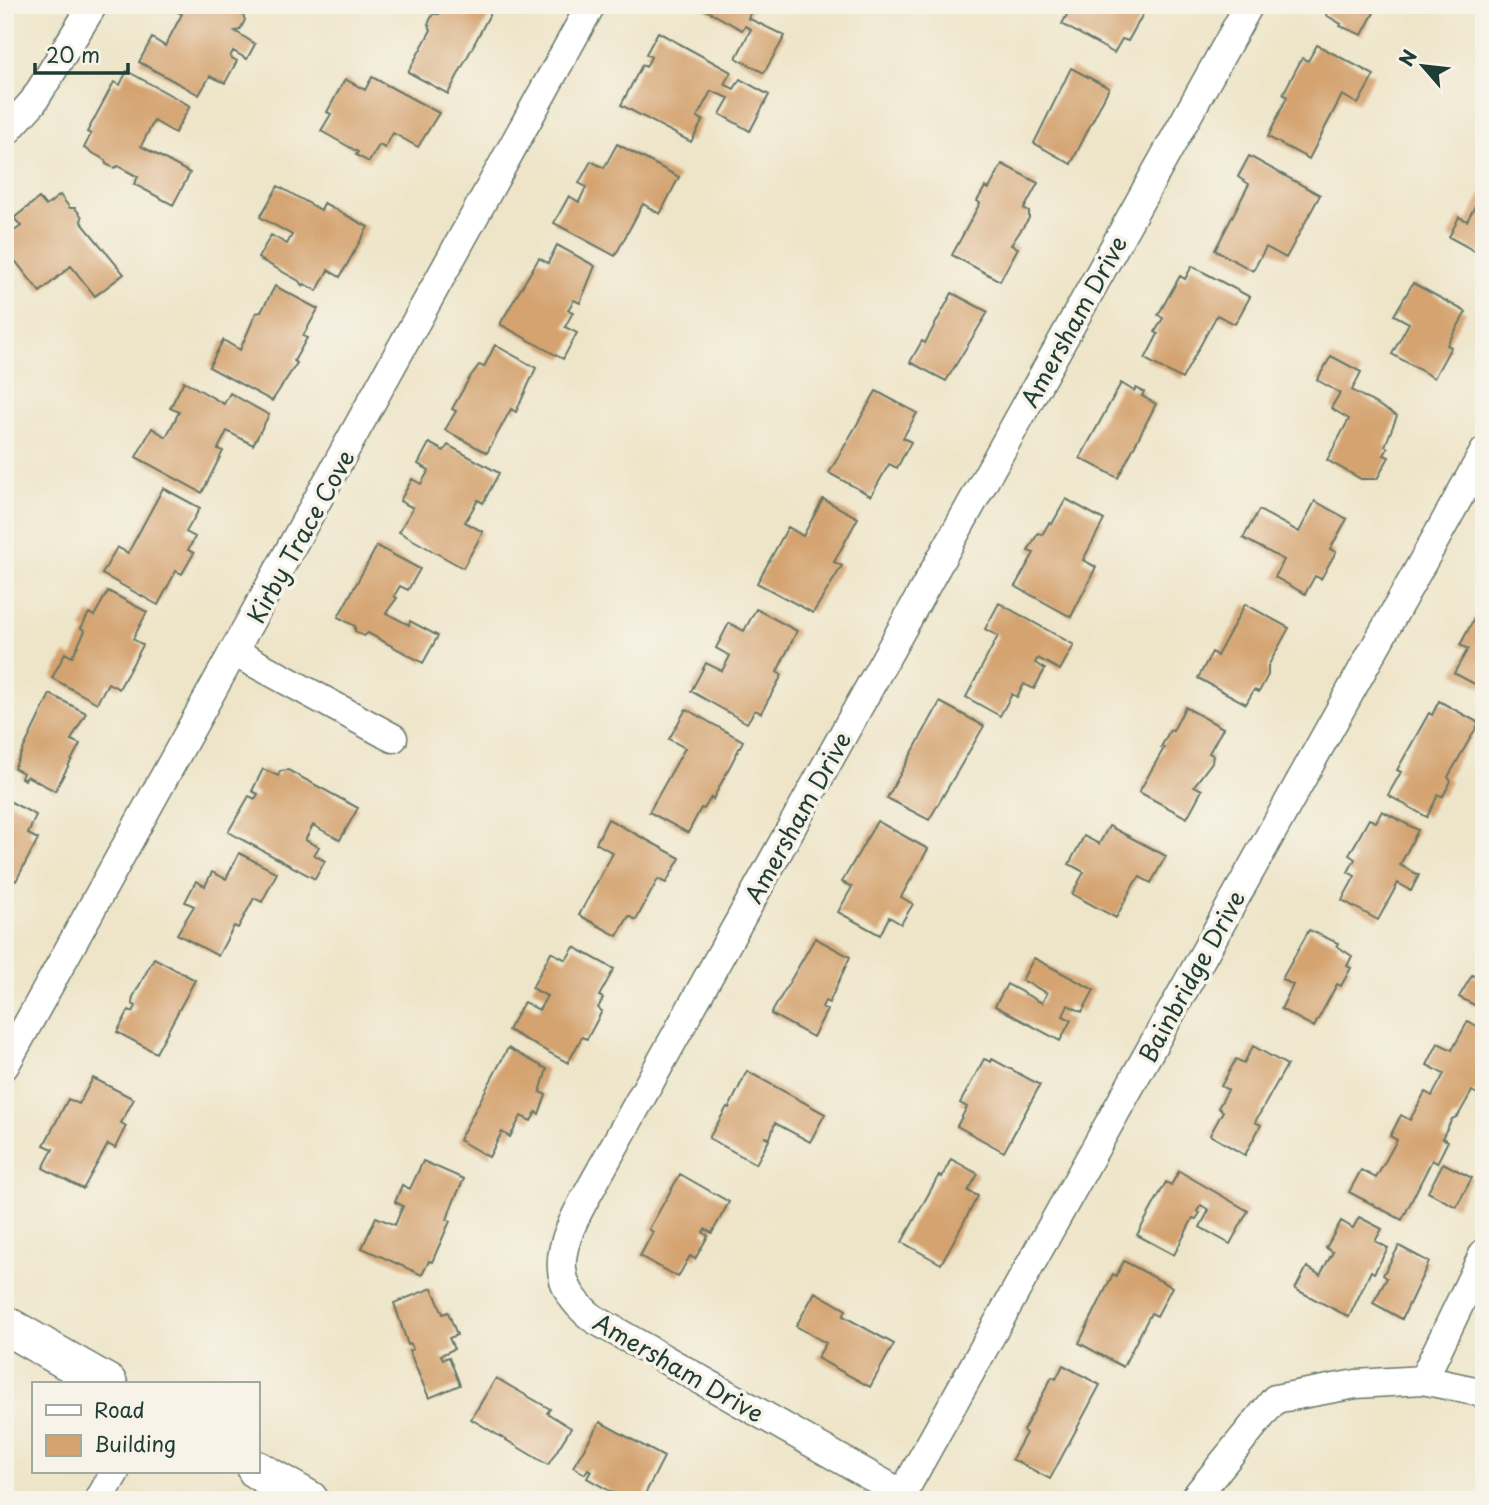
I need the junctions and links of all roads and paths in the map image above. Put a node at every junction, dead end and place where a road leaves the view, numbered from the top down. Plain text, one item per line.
1 (93, 5) edge
2 (591, 5) edge
3 (1249, 5) edge
4 (5, 133) edge
5 (1484, 452) edge
6 (236, 653) junction
7 (393, 738) dead end
8 (5, 1065) edge
9 (1484, 1253) edge
10 (5, 1325) edge
11 (1423, 1380) junction
12 (105, 1382) edge
13 (1484, 1393) edge
14 (259, 1471) edge
15 (115, 1474) edge
16 (901, 1497) edge
17 (99, 1500) edge
18 (309, 1500) edge
19 (1193, 1500) edge

1 - 4 street
2 - 6 street, Kirby Trace Cove
3 - 16 street, Amersham Drive
5 - 16 street, Bainbridge Drive
6 - 7 street
6 - 8 street, Kirby Trace Cove
9 - 11 street
10 - 12 main road
11 - 13 street
11 - 19 street
14 - 18 main road
15 - 17 street

